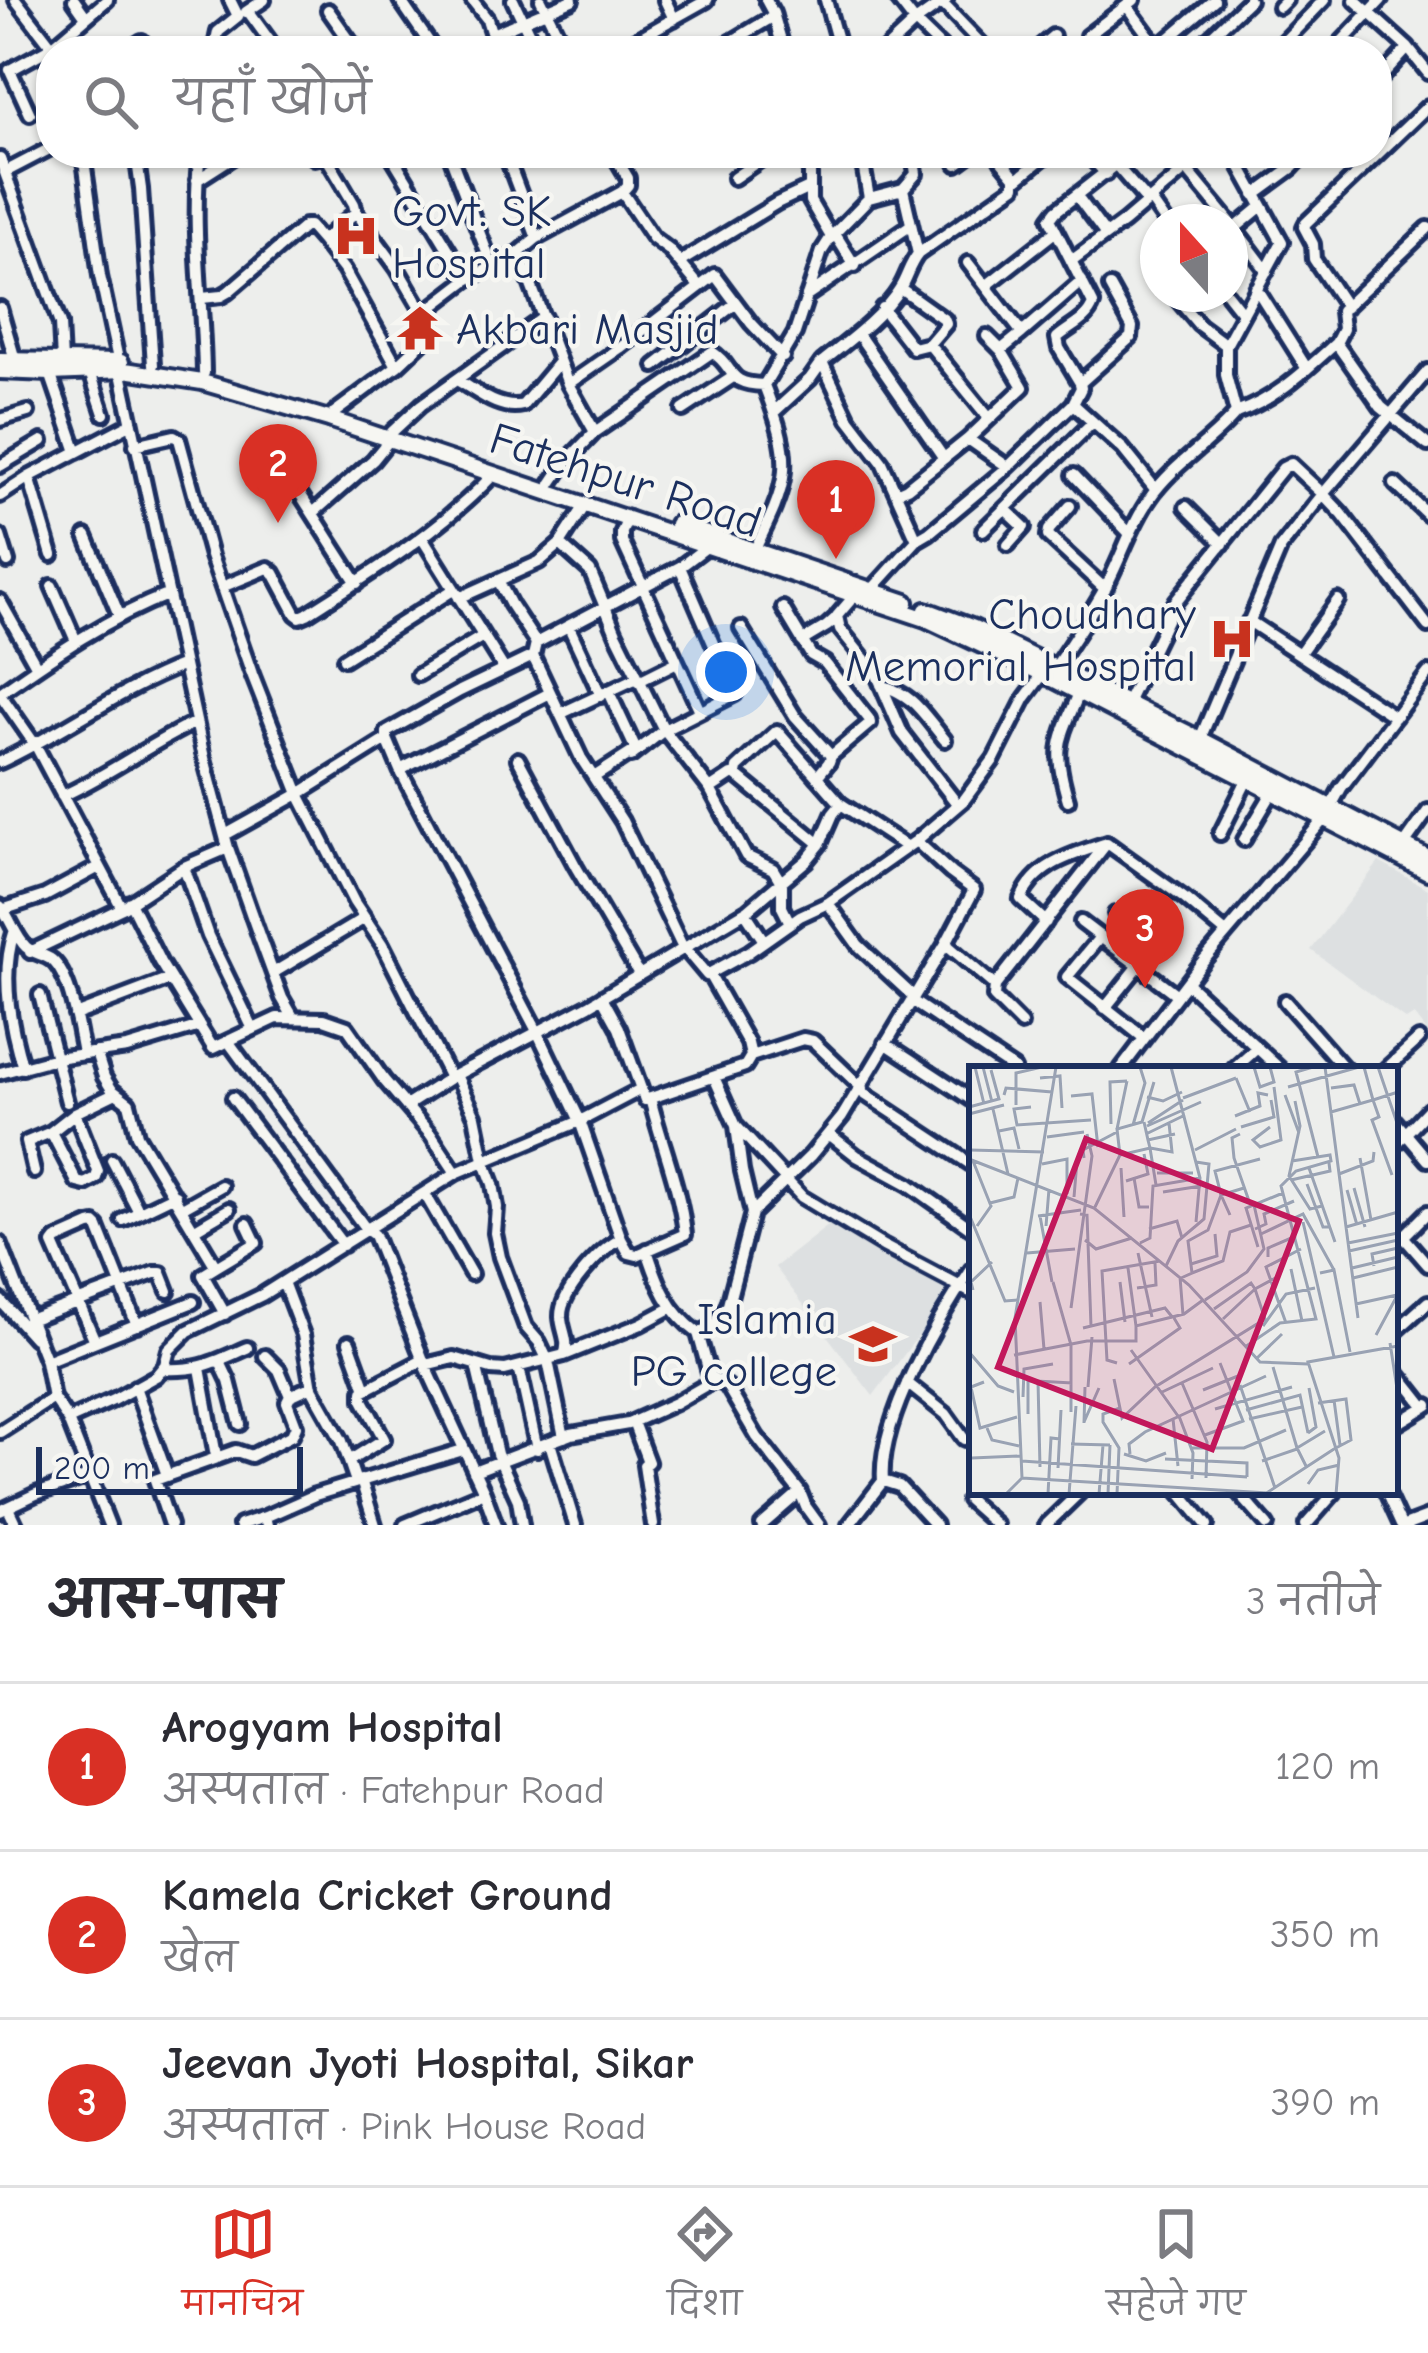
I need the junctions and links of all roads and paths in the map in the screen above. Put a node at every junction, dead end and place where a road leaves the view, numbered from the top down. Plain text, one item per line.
1 (16, 0) edge
2 (74, 0) edge
3 (107, 0) edge
4 (230, 0) edge
5 (264, 0) edge
6 (400, 0) edge
7 (472, 0) edge
8 (496, 0) edge
9 (513, 0) edge
10 (572, 0) edge
11 (664, 0) edge
12 (707, 0) edge
13 (766, 0) edge
14 (826, 0) edge
15 (898, 0) edge
16 (1214, 0) edge
17 (1249, 0) edge
18 (1324, 0) edge
19 (1355, 0) edge
20 (1381, 0) edge
21 (944, 2) edge
22 (1130, 3) edge
23 (545, 6) edge
24 (328, 10) dead end
25 (481, 11) junction
26 (243, 13) junction
27 (1368, 13) junction
28 (774, 16) junction
29 (86, 17) junction
30 (674, 19) junction
31 (523, 20) junction
32 (915, 22) junction
33 (492, 34) joint
34 (43, 36) edge
35 (66, 36) edge
36 (217, 36) edge
37 (264, 36) edge
38 (346, 36) edge
39 (425, 36) edge
40 (530, 36) edge
41 (559, 36) edge
42 (643, 36) edge
43 (741, 36) edge
44 (780, 36) edge
45 (837, 36) edge
46 (900, 36) edge
47 (929, 36) edge
48 (975, 36) edge
49 (1087, 36) edge
50 (1149, 36) edge
51 (1173, 36) edge
52 (1211, 36) edge
53 (1289, 36) edge
54 (1347, 36) edge
55 (1408, 48) junction
56 (36, 57) edge
57 (1392, 66) edge
58 (1428, 73) edge
59 (1428, 106) edge
60 (30, 114) dead end
61 (1392, 141) edge
62 (36, 156) edge
63 (0, 160) edge
64 (85, 168) edge
65 (138, 168) edge
66 (198, 168) edge
67 (215, 168) edge
68 (335, 168) edge
69 (399, 168) edge
70 (455, 168) edge
71 (511, 168) edge
72 (622, 168) edge
73 (748, 168) edge
74 (809, 168) edge
75 (864, 168) edge
76 (915, 168) edge
77 (1007, 168) edge
78 (1031, 168) edge
79 (1108, 168) edge
80 (1242, 168) edge
81 (1292, 168) edge
82 (1364, 168) edge
83 (1186, 169) joint
84 (1111, 170) junction
85 (5, 172) junction
86 (734, 178) dead end
87 (196, 180) junction
88 (1016, 180) junction
89 (809, 188) junction
90 (902, 189) junction
91 (622, 192) junction
92 (1077, 196) junction
93 (869, 198) junction
94 (1150, 201) junction
95 (1259, 201) junction
96 (1152, 204) edge
97 (1214, 204) edge
98 (1248, 211) edge
99 (356, 212) junction
100 (910, 225) junction
101 (1428, 228) edge
102 (1056, 231) junction
103 (1106, 235) junction
104 (833, 236) junction
105 (537, 238) junction
106 (322, 241) junction
107 (1248, 247) edge
108 (519, 253) junction
109 (918, 254) junction
110 (1071, 261) junction
111 (680, 262) junction
112 (968, 263) dead end
113 (854, 266) junction
114 (493, 268) junction
115 (1267, 271) junction
116 (466, 280) junction
117 (1082, 281) junction
118 (699, 286) junction
119 (986, 286) junction
120 (1110, 287) dead end
121 (900, 288) junction
122 (1256, 288) junction
123 (807, 296) junction
124 (202, 298) junction
125 (736, 303) junction
126 (1346, 307) junction
127 (0, 308) edge
128 (882, 308) junction
129 (1188, 312) edge
130 (424, 313) junction
131 (1242, 313) joint
132 (544, 317) junction
133 (1022, 332) junction
134 (858, 334) junction
135 (987, 336) dead end
136 (1336, 343) junction
137 (929, 344) junction
138 (1226, 345) junction
139 (1001, 350) junction
140 (783, 357) junction
141 (7, 360) edge
142 (62, 361) junction
143 (559, 362) junction
144 (822, 362) junction
145 (153, 365) junction
146 (655, 365) dead end
147 (118, 366) junction
148 (397, 366) junction
149 (1307, 368) junction
150 (0, 371) edge
151 (1428, 371) edge
152 (90, 372) junction
153 (42, 373) junction
154 (204, 374) junction
155 (733, 377) junction
156 (457, 380) junction
157 (1080, 382) junction
158 (568, 385) junction
159 (764, 385) junction
160 (1073, 404) junction
161 (682, 410) dead end
162 (28, 412) dead end
163 (775, 412) junction
164 (334, 413) junction
165 (1236, 413) junction
166 (104, 414) dead end
167 (1392, 416) junction
168 (989, 418) junction
169 (0, 420) edge
170 (1093, 422) junction
171 (130, 424) junction
172 (595, 432) junction
173 (391, 435) junction
174 (968, 439) junction
175 (42, 441) dead end
176 (135, 445) junction
177 (1428, 446) edge
178 (77, 452) junction
179 (943, 457) junction
180 (0, 466) edge
181 (1009, 467) junction
182 (494, 474) junction
183 (1074, 476) dead end
184 (29, 477) junction
185 (525, 480) junction
186 (551, 484) junction
187 (1395, 484) dead end
188 (297, 488) dead end
189 (1156, 490) junction
190 (896, 493) junction
191 (1323, 494) junction
192 (0, 496) edge
193 (586, 504) junction
194 (1070, 506) dead end
195 (1186, 507) dead end
196 (1005, 508) junction
197 (313, 513) junction
198 (1428, 515) edge
199 (628, 518) junction
200 (983, 530) dead end
201 (1130, 534) junction
202 (0, 536) edge
203 (86, 536) dead end
204 (422, 538) junction
205 (917, 540) junction
206 (560, 544) junction
207 (709, 544) junction
208 (1223, 544) junction
209 (1008, 545) dead end
210 (753, 554) junction
211 (52, 555) dead end
212 (8, 562) dead end
213 (680, 567) junction
214 (500, 582) junction
215 (357, 583) junction
216 (52, 586) dead end
217 (222, 586) junction
218 (641, 588) junction
219 (1105, 589) junction
220 (456, 594) junction
221 (864, 594) junction
222 (169, 595) junction
223 (1338, 600) dead end
224 (0, 601) edge
225 (605, 606) junction
226 (783, 608) dead end
227 (119, 615) junction
228 (837, 617) junction
229 (1426, 619) edge
230 (1249, 621) junction
231 (569, 628) junction
232 (741, 628) dead end
233 (483, 636) junction
234 (76, 641) junction
235 (802, 641) junction
236 (535, 650) junction
237 (1299, 654) junction
238 (344, 659) dead end
239 (677, 662) junction
240 (184, 665) junction
241 (37, 667) junction
242 (504, 669) junction
243 (1049, 672) junction
244 (1428, 673) edge
245 (418, 675) dead end
246 (638, 680) junction
247 (881, 685) junction
248 (0, 693) edge
249 (550, 693) junction
250 (1079, 693) junction
251 (605, 694) junction
252 (1126, 705) junction
253 (700, 712) junction
254 (562, 713) junction
255 (1395, 717) junction
256 (196, 722) junction
257 (664, 730) junction
258 (387, 739) junction
259 (945, 740) dead end
260 (1199, 740) junction
261 (36, 746) junction
262 (631, 756) junction
263 (831, 756) junction
264 (518, 759) dead end
265 (0, 762) edge
266 (400, 770) junction
267 (736, 775) junction
268 (594, 777) junction
269 (817, 778) junction
270 (1247, 780) junction
271 (710, 789) junction
272 (1272, 793) junction
273 (299, 794) junction
274 (62, 796) junction
275 (1068, 800) dead end
276 (841, 804) junction
277 (958, 806) junction
278 (1428, 811) edge
279 (1327, 814) junction
280 (1220, 834) dead end
281 (1244, 840) dead end
282 (227, 841) junction
283 (1107, 843) junction
284 (820, 844) junction
285 (912, 844) junction
286 (1400, 851) junction
287 (1428, 858) edge
288 (99, 867) junction
289 (184, 867) junction
290 (1428, 872) edge
291 (782, 884) junction
292 (828, 903) junction
293 (126, 905) junction
294 (2, 908) edge
295 (745, 912) junction
296 (1114, 914) dead end
297 (365, 918) junction
298 (790, 922) junction
299 (1046, 922) junction
300 (1082, 922) dead end
301 (14, 933) junction
302 (1226, 933) junction
303 (1101, 936) junction
304 (764, 941) junction
305 (946, 944) junction
306 (685, 948) junction
307 (30, 952) junction
308 (1138, 966) junction
309 (273, 973) junction
310 (639, 974) junction
311 (709, 974) junction
312 (170, 979) junction
313 (1186, 982) junction
314 (995, 986) junction
315 (40, 995) dead end
316 (1177, 995) junction
317 (602, 997) junction
318 (913, 999) junction
319 (1285, 1001) dead end
320 (1105, 1008) junction
321 (75, 1015) junction
322 (293, 1017) junction
323 (1021, 1024) dead end
324 (200, 1026) junction
325 (253, 1029) junction
326 (538, 1033) junction
327 (1144, 1038) junction
328 (1419, 1040) dead end
329 (228, 1041) junction
330 (885, 1043) junction
331 (1256, 1049) junction
332 (90, 1052) junction
333 (751, 1056) junction
334 (56, 1058) junction
335 (1009, 1066) edge
336 (1123, 1066) edge
337 (1237, 1066) edge
338 (1276, 1066) edge
339 (1342, 1066) edge
340 (1389, 1066) edge
341 (23, 1068) junction
342 (0, 1073) edge
343 (453, 1076) junction
344 (714, 1077) junction
345 (861, 1089) junction
346 (116, 1093) junction
347 (645, 1094) junction
348 (233, 1098) dead end
349 (969, 1098) edge
350 (406, 1106) junction
351 (71, 1107) junction
352 (1428, 1110) edge
353 (580, 1120) junction
354 (1398, 1123) edge
355 (736, 1126) junction
356 (51, 1132) junction
357 (1407, 1132) junction
358 (829, 1134) junction
359 (1398, 1142) edge
360 (112, 1160) dead end
361 (484, 1160) junction
362 (1428, 1160) edge
363 (969, 1163) edge
364 (34, 1172) dead end
365 (456, 1173) junction
366 (786, 1179) junction
367 (220, 1186) dead end
368 (424, 1194) junction
369 (175, 1195) junction
370 (182, 1208) junction
371 (229, 1209) dead end
372 (139, 1212) junction
373 (1428, 1212) edge
374 (752, 1213) junction
375 (123, 1220) dead end
376 (247, 1223) dead end
377 (969, 1227) edge
378 (195, 1228) junction
379 (366, 1229) junction
380 (1398, 1236) edge
381 (620, 1239) junction
382 (0, 1243) edge
383 (343, 1245) junction
384 (647, 1250) junction
385 (1428, 1265) edge
386 (216, 1267) junction
387 (470, 1274) dead end
388 (969, 1274) edge
389 (283, 1282) junction
390 (121, 1286) junction
391 (960, 1287) junction
392 (168, 1291) dead end
393 (969, 1292) edge
394 (0, 1300) edge
395 (193, 1302) dead end
396 (1428, 1302) edge
397 (79, 1303) junction
398 (671, 1308) junction
399 (225, 1314) junction
400 (29, 1320) junction
401 (137, 1325) junction
402 (1398, 1325) edge
403 (698, 1333) junction
404 (95, 1341) junction
405 (350, 1342) dead end
406 (39, 1343) junction
407 (247, 1348) dead end
408 (564, 1355) junction
409 (266, 1356) dead end
410 (219, 1360) junction
411 (46, 1361) junction
412 (548, 1361) junction
413 (424, 1363) junction
414 (476, 1364) junction
415 (519, 1367) junction
416 (200, 1368) junction
417 (162, 1369) junction
418 (1398, 1373) edge
419 (715, 1380) junction
420 (908, 1383) junction
421 (312, 1386) junction
422 (135, 1387) junction
423 (366, 1389) junction
424 (290, 1396) junction
425 (53, 1398) junction
426 (1426, 1406) edge
427 (68, 1420) junction
428 (633, 1422) junction
429 (1398, 1423) edge
430 (240, 1424) dead end
431 (0, 1432) edge
432 (564, 1437) junction
433 (964, 1438) dead end
434 (550, 1443) junction
435 (536, 1449) junction
436 (464, 1450) junction
437 (216, 1456) junction
438 (349, 1460) junction
439 (502, 1462) junction
440 (474, 1471) junction
441 (166, 1475) junction
442 (89, 1476) junction
443 (359, 1481) junction
444 (883, 1481) junction
445 (484, 1492) junction
446 (800, 1492) junction
447 (1078, 1495) edge
448 (1182, 1495) edge
449 (1241, 1495) edge
450 (1332, 1495) edge
451 (1388, 1495) edge
452 (968, 1500) dead end
453 (4, 1509) edge
454 (1428, 1517) edge
455 (266, 1521) edge
456 (1056, 1522) edge
457 (105, 1523) edge
458 (16, 1525) edge
459 (170, 1525) edge
460 (240, 1525) edge
461 (376, 1525) edge
462 (405, 1525) edge
463 (496, 1525) edge
464 (523, 1525) edge
465 (575, 1525) edge
466 (653, 1525) edge
467 (762, 1525) edge
468 (819, 1525) edge
469 (849, 1525) edge
470 (934, 1525) edge
471 (996, 1525) edge
472 (1207, 1525) edge
473 (1267, 1525) edge
474 (1306, 1525) edge
475 (1404, 1525) edge

1 - 34 street
2 - 29 street
3 - 29 street
4 - 26 street
5 - 26 street
6 - 39 street
7 - 25 street
8 - 25 street
9 - 31 street
10 - 23 street
11 - 30 street
12 - 30 street
13 - 28 street
14 - 45 street
15 - 32 street
16 - 51 street
17 - 52 street
18 - 53 street
19 - 27 street
20 - 27 street
21 - 32 street
21 - 48 street
22 - 49 street
22 - 50 street
23 - 31 street
23 - 41 street
24 - 38 street
25 - 33 street
26 - 36 street
26 - 37 street
27 - 54 street
27 - 55 street
28 - 43 street
28 - 44 street
29 - 35 street
30 - 42 street
31 - 33 street
31 - 40 street
32 - 46 street
32 - 47 street
55 - 57 street
55 - 58 street
56 - 60 street
59 - 61 street
62 - 85 street
63 - 85 street
64 - 147 street
65 - 145 street
66 - 87 street
67 - 87 street
68 - 99 street
69 - 116 street
70 - 114 street
71 - 105 street
72 - 91 street
73 - 86 street
74 - 89 street
75 - 93 street
76 - 90 street
77 - 88 street
78 - 88 street
79 - 84 street
80 - 95 street
81 - 95 street
82 - 126 street
83 - 94 street
83 - 97 street
84 - 92 street
84 - 94 street
85 - 142 street
87 - 124 street
88 - 109 street
89 - 104 street
89 - 111 street
90 - 93 street
90 - 100 street
91 - 105 street
91 - 111 street
92 - 102 street
92 - 103 street
93 - 104 street
94 - 96 street
94 - 103 street
95 - 98 street
95 - 115 street
99 - 106 street
99 - 130 street
100 - 109 street
100 - 113 street
101 - 126 street
102 - 110 street
102 - 119 street
103 - 110 street
104 - 113 street
104 - 123 street
105 - 108 street
106 - 124 street
106 - 148 street
107 - 115 street
108 - 114 street
108 - 132 street
109 - 121 street
110 - 117 street
111 - 118 street
112 - 119 street
113 - 123 street
114 - 116 street
115 - 122 street
116 - 130 street
117 - 133 street
117 - 157 street
118 - 125 street
118 - 158 street
119 - 133 street
120 - 157 street
121 - 128 street
121 - 137 street
122 - 131 street
122 - 149 street
123 - 140 street
124 - 154 street
125 - 140 street
125 - 146 street
126 - 136 street
127 - 141 street
128 - 134 street
128 - 137 street
129 - 138 street
130 - 148 street
131 - 138 street
132 - 143 street
132 - 156 street
133 - 139 street
134 - 144 street
134 - 179 street
135 - 139 street
136 - 149 street
136 - 167 street
137 - 168 street
138 - 165 street
139 - 168 street
140 - 159 street
141 - 142 street
142 - 147 street
143 - 156 street
143 - 158 street
144 - 163 street
144 - 190 street
145 - 147 street
145 - 154 street
147 - 152 street, Fatehpur Road
147 - 171 street
147 - 173 street, Fatehpur Road
148 - 164 street
149 - 165 street
150 - 153 street, Fatehpur Road
151 - 167 street
152 - 153 street, Fatehpur Road
152 - 166 street
153 - 178 street
154 - 164 street
155 - 159 street
155 - 161 street
155 - 172 street
156 - 173 street
157 - 160 street
158 - 172 street
159 - 163 street
160 - 170 street
160 - 181 street
162 - 169 street
163 - 210 street
164 - 173 street
165 - 189 street
167 - 177 street
167 - 191 street
168 - 174 street
170 - 189 street
170 - 196 street
171 - 176 street
171 - 178 street
172 - 186 street
173 - 182 street, Fatehpur Road
173 - 185 street
173 - 197 street
174 - 179 street
174 - 181 street
175 - 180 street
176 - 217 street
176 - 222 street
178 - 184 street
179 - 190 street
181 - 205 street
182 - 185 street, Fatehpur Road
182 - 204 street
183 - 201 street
184 - 192 street
184 - 211 street
185 - 186 street
185 - 193 street, Fatehpur Road
186 - 210 street
187 - 198 street
188 - 197 street
189 - 201 street
190 - 205 street
191 - 208 street
191 - 229 street
191 - 230 street
193 - 199 street, Fatehpur Road
193 - 206 street
194 - 219 street
195 - 208 street
196 - 200 street
196 - 209 street
197 - 215 street
199 - 207 street, Fatehpur Road
199 - 218 street
201 - 219 street
202 - 212 street
203 - 227 street
204 - 215 street
204 - 220 street
205 - 221 street
206 - 214 street
206 - 225 street
207 - 210 street, Fatehpur Road
207 - 213 street
208 - 252 street
210 - 221 street, Fatehpur Road
213 - 218 street
213 - 253 street
214 - 220 street
214 - 236 street
215 - 217 street
216 - 234 street
217 - 273 street
218 - 225 street
218 - 239 street
219 - 243 street
220 - 233 street
220 - 238 street
221 - 228 street
221 - 243 street, Fatehpur Road
222 - 227 street
222 - 240 street
223 - 237 street
224 - 241 street
225 - 231 street
225 - 246 street
226 - 235 street
227 - 234 street
228 - 235 street
228 - 247 street
230 - 237 street
230 - 260 street
231 - 236 street
231 - 251 street
232 - 263 street
233 - 242 street
233 - 245 street
234 - 241 street
235 - 263 street
236 - 242 street
236 - 249 street
237 - 255 street
239 - 246 street
239 - 253 street
240 - 256 street
240 - 261 street
241 - 248 street
242 - 258 street
243 - 250 street, Fatehpur Road
243 - 252 street
243 - 277 street
244 - 255 street
246 - 251 street
246 - 257 street
247 - 259 street
247 - 277 street
248 - 261 street
249 - 254 street
249 - 266 street
250 - 270 street, Fatehpur Road
250 - 275 street
251 - 254 street
251 - 262 street
252 - 260 street
253 - 257 street
254 - 268 street
255 - 279 street
256 - 274 street
256 - 282 street
257 - 262 street
257 - 271 street
258 - 266 street
258 - 273 street
260 - 279 street
261 - 265 street
261 - 274 street
262 - 268 street
263 - 269 street
264 - 310 street
266 - 326 street
267 - 269 street
267 - 271 street
267 - 284 street
268 - 306 street
269 - 276 street
270 - 272 street, Fatehpur Road
270 - 280 street
271 - 291 street
272 - 279 street, Fatehpur Road
272 - 281 street
273 - 282 street
273 - 297 street
274 - 288 street
276 - 284 street
276 - 285 street
277 - 285 street
278 - 286 street
279 - 286 street, Fatehpur Road
279 - 302 street
282 - 289 street
282 - 309 street
283 - 299 street
283 - 299 street
283 - 302 street
284 - 291 street
285 - 292 street
285 - 305 street
286 - 287 street
286 - 290 street, Fatehpur Road
288 - 293 street
288 - 294 street
289 - 293 street
289 - 325 street
291 - 295 street
291 - 298 street
292 - 298 street
292 - 318 street
293 - 307 street
293 - 312 street
294 - 301 street
295 - 304 street
295 - 306 street
296 - 308 street
297 - 309 street
297 - 343 street
298 - 304 street
299 - 314 street
300 - 303 street
301 - 307 street
301 - 341 street
302 - 313 street
303 - 308 street
303 - 320 street
304 - 311 street
305 - 314 street
305 - 318 street
306 - 310 street
306 - 311 street
307 - 321 street
308 - 316 street
308 - 320 street
309 - 322 street
310 - 317 street
311 - 333 street
312 - 321 street
312 - 324 street
313 - 316 street
313 - 331 street
314 - 323 street
315 - 334 street
316 - 327 street
317 - 326 street
317 - 347 street
318 - 330 street
318 - 335 street
319 - 339 street
320 - 327 street
321 - 332 street
322 - 325 street
322 - 350 street
324 - 329 street
324 - 332 street
325 - 329 street
326 - 343 street
326 - 353 street
327 - 336 street
328 - 340 street
329 - 379 street
330 - 345 street
330 - 349 street
331 - 337 street
331 - 338 street
332 - 334 street
332 - 346 street
333 - 344 street
333 - 345 street
334 - 341 street
334 - 351 street
341 - 342 street
343 - 350 street
343 - 361 street
344 - 347 street
344 - 355 street
345 - 358 street
345 - 363 street
346 - 351 street
346 - 369 street
347 - 353 street
347 - 384 street
348 - 383 street
350 - 365 street
351 - 356 street
351 - 356 street
352 - 357 street
353 - 361 street
353 - 381 street
354 - 357 street
355 - 366 street
355 - 374 street
356 - 364 street
357 - 359 street
357 - 362 street
358 - 366 street
358 - 377 street
360 - 372 street
361 - 365 street
361 - 412 street
365 - 368 street
366 - 374 street
366 - 391 street
367 - 370 street
368 - 379 street
368 - 387 street
369 - 370 street
369 - 372 street
370 - 378 street
371 - 378 street
372 - 375 street
373 - 380 street
374 - 403 street
376 - 386 street
378 - 386 street
379 - 383 street
379 - 413 street
380 - 385 street
381 - 384 street
381 - 408 street
382 - 400 street
383 - 389 street
384 - 398 street
386 - 399 street
388 - 391 street
389 - 399 street
389 - 421 street
390 - 392 street
390 - 397 street
390 - 397 street
390 - 401 street
391 - 393 street
391 - 420 street
394 - 406 street
395 - 401 street
396 - 402 street
397 - 400 street
397 - 404 street
398 - 403 street
398 - 408 street
399 - 417 street
400 - 406 street
401 - 404 street
403 - 419 street
404 - 411 street
405 - 423 street
406 - 411 street
407 - 410 street
408 - 412 street
409 - 424 street
410 - 416 street
410 - 430 street
411 - 425 street
412 - 415 street
412 - 432 street
413 - 414 street
413 - 423 street
413 - 436 street
414 - 415 street
414 - 439 street
415 - 435 street
416 - 417 street
416 - 437 street
417 - 422 street
418 - 426 street
419 - 428 street
419 - 446 street
420 - 433 street
420 - 444 street
421 - 424 street
421 - 438 street
422 - 427 street
422 - 441 street
423 - 438 street
424 - 437 street
425 - 427 street
425 - 431 street
426 - 429 street
427 - 442 street
428 - 432 street
428 - 466 street
432 - 434 street
434 - 435 street
434 - 465 street
435 - 439 street
436 - 440 street
436 - 443 street
437 - 441 street
438 - 443 street
439 - 440 street
439 - 464 street
440 - 445 street
441 - 459 street
442 - 453 street
442 - 457 street
443 - 455 street
443 - 461 street
444 - 469 street
444 - 470 street
445 - 462 street
445 - 463 street
446 - 467 street
446 - 468 street
447 - 456 street
448 - 472 street
449 - 473 street
450 - 474 street
451 - 475 street
452 - 471 street
453 - 458 street
454 - 475 street
455 - 460 street

